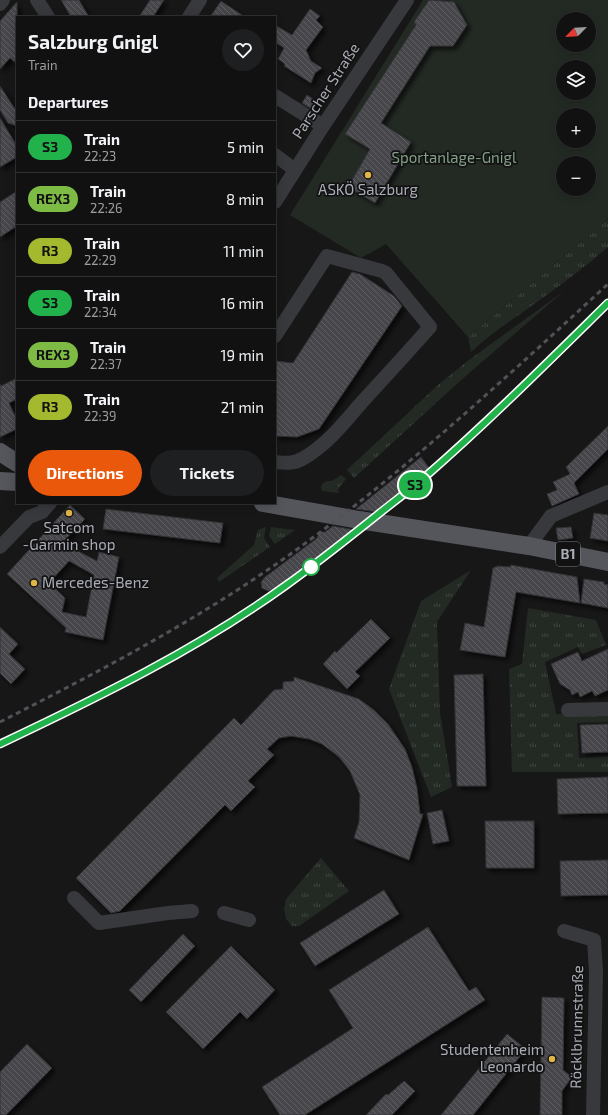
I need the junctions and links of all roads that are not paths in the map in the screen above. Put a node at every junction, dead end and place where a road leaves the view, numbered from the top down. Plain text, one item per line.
1 (4, 0) edge
2 (37, 0) edge
3 (200, 0) edge
4 (407, 0) edge
5 (0, 4) edge
6 (47, 16) edge
7 (190, 16) edge
8 (276, 97) edge
9 (323, 126) junction
10 (276, 156) edge
11 (295, 170) junction
12 (276, 200) edge
13 (276, 334) edge
14 (0, 452) edge
15 (16, 462) edge
16 (276, 462) edge
17 (0, 466) edge
18 (16, 467) edge
19 (0, 481) edge
20 (16, 482) edge
21 (608, 492) edge
22 (49, 504) edge
23 (269, 504) edge
24 (30, 510) edge
25 (529, 546) junction
26 (0, 547) edge
27 (608, 562) edge
28 (608, 709) edge
29 (568, 710) dead end
30 (74, 898) dead end
31 (192, 912) dead end
32 (224, 913) dead end
33 (249, 920) dead end
34 (564, 931) dead end
35 (602, 969) edge
36 (593, 1115) edge

1 - 5 street
2 - 6 street
3 - 7 street
4 - 9 street, Parscher Straße
8 - 9 street
9 - 11 street, Parscher Straße
10 - 11 street
11 - 12 street, Parscher Straße
13 - 16 street
14 - 15 main road
17 - 18 main road
19 - 20 main road
21 - 25 street
22 - 24 street
23 - 25 main road, B1
24 - 26 street
25 - 27 main road, B1
28 - 29 street
30 - 31 street
32 - 33 street
34 - 35 street, Röcklbrunnstraße
35 - 36 street, Röcklbrunnstraße

